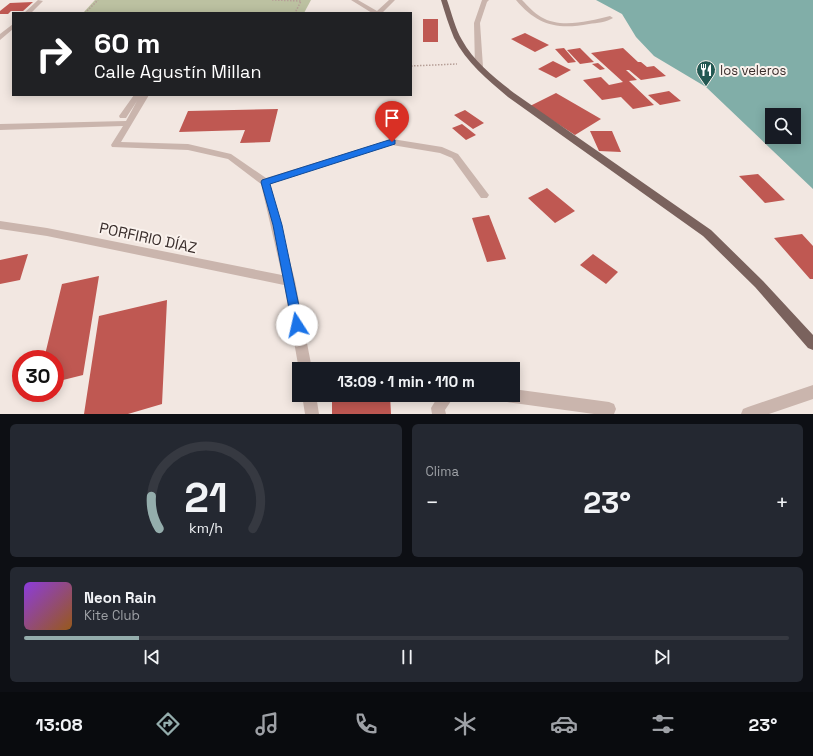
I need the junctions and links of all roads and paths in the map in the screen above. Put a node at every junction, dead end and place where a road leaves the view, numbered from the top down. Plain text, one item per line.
1 (98, 0) edge
2 (272, 0) edge
3 (354, 0) edge
4 (392, 0) edge
5 (444, 0) edge
6 (486, 0) edge
7 (519, 0) edge
8 (40, 1) edge
9 (28, 12) edge
10 (87, 12) edge
11 (296, 12) edge
12 (374, 12) edge
13 (380, 12) edge
14 (610, 18) dead end
15 (12, 27) edge
16 (0, 38) edge
17 (457, 64) dead end
18 (412, 66) edge
19 (479, 67) junction
20 (137, 96) edge
21 (144, 96) edge
22 (123, 116) dead end
23 (129, 123) junction
24 (0, 127) edge
25 (263, 180) junction
26 (484, 194) dead end
27 (0, 226) edge
28 (289, 281) junction
29 (813, 344) edge
30 (304, 362) edge
31 (813, 392) edge
32 (520, 397) edge
33 (310, 402) edge
34 (443, 402) edge
35 (609, 409) dead end
36 (312, 414) edge
37 (439, 414) edge
38 (748, 414) edge

1 - 10 path
2 - 11 path
3 - 12 street
4 - 13 street
5 - 19 main road
6 - 19 street
7 - 14 street
8 - 9 street
15 - 16 street
17 - 18 path
19 - 29 main road
20 - 22 street
21 - 23 street
23 - 24 street
23 - 25 street
25 - 26 street
25 - 28 street
27 - 28 street, PORFIRIO DÍAZ
28 - 30 street
31 - 38 street
32 - 35 street
33 - 36 street
34 - 37 street

